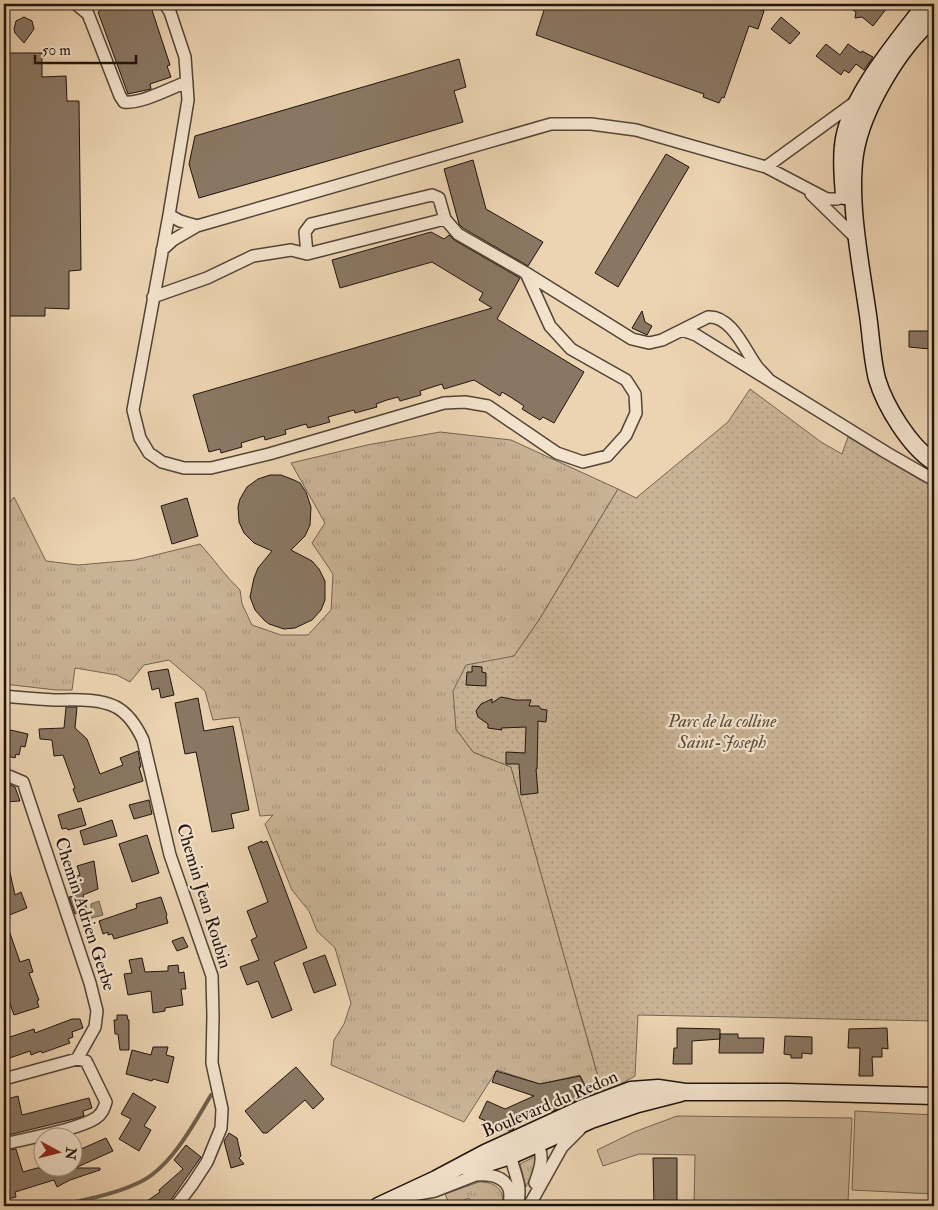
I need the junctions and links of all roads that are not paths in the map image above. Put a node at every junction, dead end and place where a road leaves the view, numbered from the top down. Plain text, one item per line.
1 (76, 4) edge
2 (165, 4) edge
3 (930, 7) edge
4 (187, 82) junction
5 (841, 120) junction
6 (857, 145) junction
7 (766, 167) junction
8 (805, 188) junction
9 (849, 195) junction
10 (169, 216) junction
11 (445, 219) junction
12 (200, 225) junction
13 (854, 238) junction
14 (162, 250) junction
15 (860, 253) junction
16 (307, 254) junction
17 (526, 274) junction
18 (153, 297) junction
19 (682, 330) junction
20 (769, 380) junction
21 (934, 462) edge
22 (934, 480) edge
23 (4, 696) edge
24 (4, 774) edge
25 (77, 1059) junction
26 (4, 1079) edge
27 (685, 1092) junction
28 (934, 1096) edge
29 (592, 1120) junction
30 (533, 1139) junction
31 (4, 1144) edge
32 (510, 1149) junction
33 (395, 1198) junction
34 (176, 1206) edge
35 (378, 1206) edge
36 (511, 1206) edge
37 (528, 1206) edge

1 - 4 street
2 - 4 street
3 - 5 street
3 - 6 street
4 - 10 street
5 - 6 street
5 - 7 street
5 - 9 street
6 - 9 street
7 - 8 street
7 - 12 street
8 - 9 street
8 - 13 street
9 - 13 street
9 - 15 street
10 - 12 street
10 - 14 street
11 - 16 street
11 - 16 street
11 - 17 street
12 - 14 street
13 - 15 street
14 - 18 street
15 - 21 street
16 - 18 street
17 - 18 street
17 - 19 street
19 - 20 street
19 - 20 street
20 - 22 street
23 - 34 street, Chemin Jean Roubin
24 - 25 street, Chemin Adrien Gerbe
25 - 26 street
25 - 31 street
27 - 28 street, Boulevard du Redon
27 - 29 street, Boulevard du Redon
27 - 30 street, Boulevard du Redon
29 - 30 street, Boulevard du Redon
29 - 37 street
30 - 32 street, Boulevard du Redon
30 - 37 street
32 - 33 street, Boulevard du Redon
32 - 36 street
33 - 35 street, Boulevard du Redon
33 - 36 street

